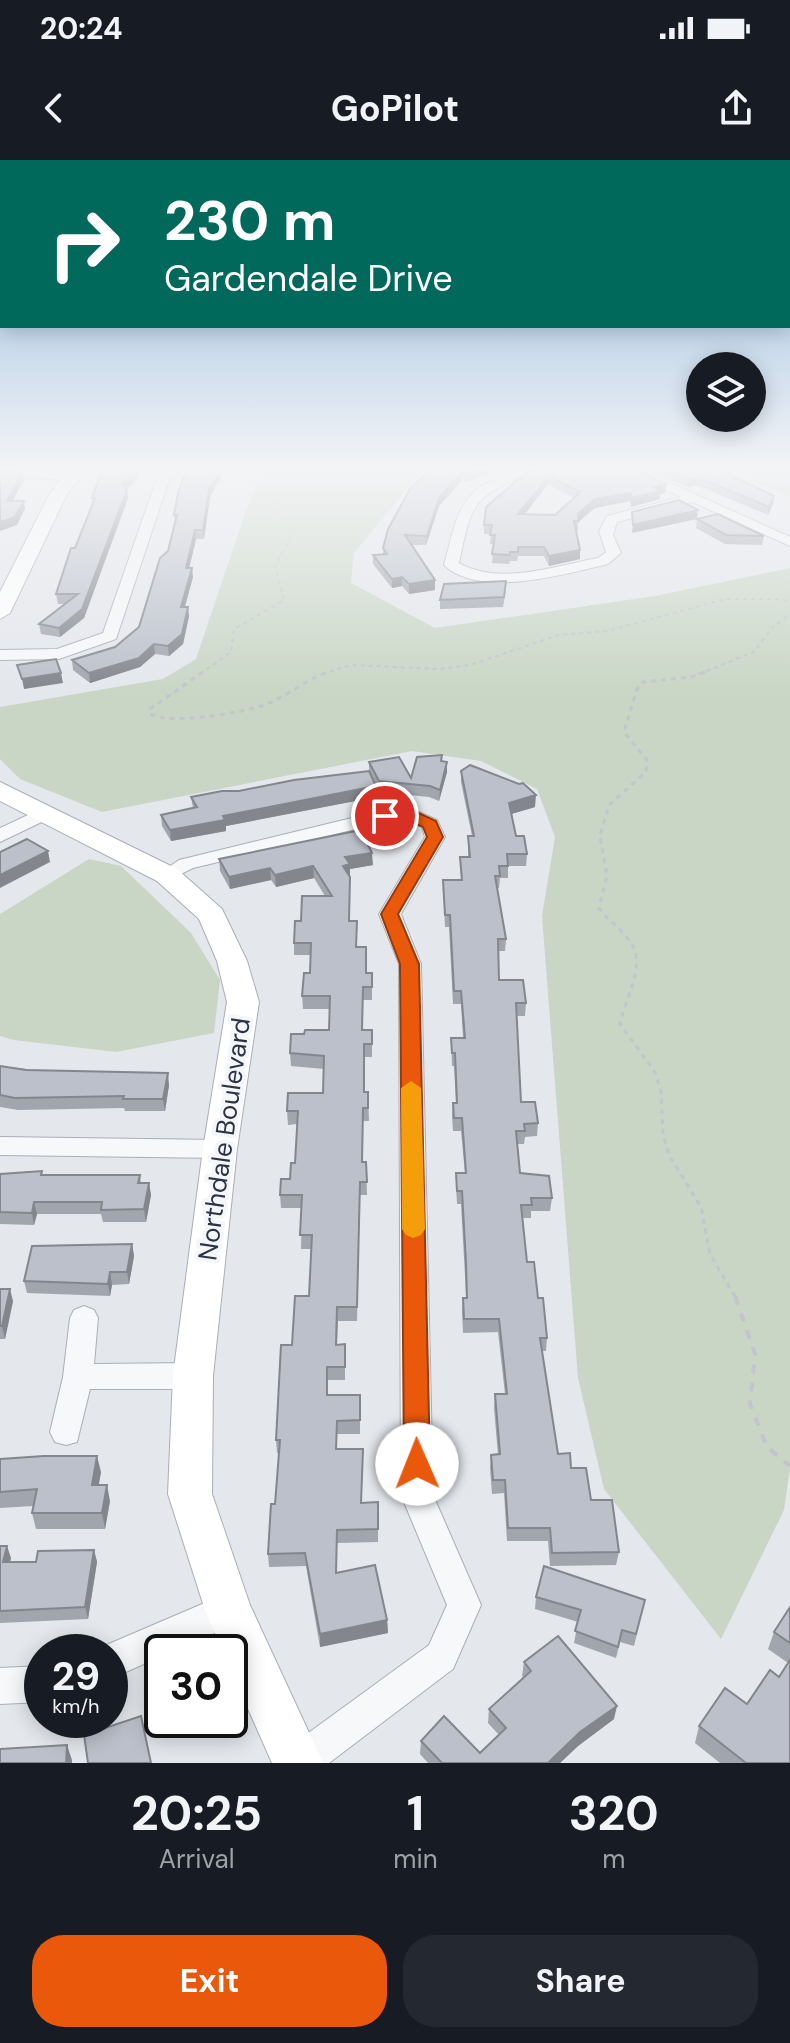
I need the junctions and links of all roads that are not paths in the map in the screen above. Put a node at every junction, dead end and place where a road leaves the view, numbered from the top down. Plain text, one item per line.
1 (28, 543) edge
2 (141, 543) edge
3 (457, 543) edge
4 (609, 543) edge
5 (10, 571) edge
6 (0, 613) edge
7 (0, 655) edge
8 (0, 790) edge
9 (43, 814) junction
10 (0, 836) edge
11 (167, 875) junction
12 (0, 1146) edge
13 (220, 1149) junction
14 (84, 1318) dead end
15 (193, 1376) junction
16 (78, 1377) junction
17 (66, 1432) dead end
18 (228, 1610) junction
19 (128, 1653) edge
20 (24, 1685) edge
21 (0, 1686) edge
22 (298, 1763) edge

1 - 5 street
2 - 7 street
3 - 4 street
5 - 6 street
8 - 9 street, Northdale Boulevard
9 - 10 street
9 - 11 street, Northdale Boulevard
11 - 13 street, Northdale Boulevard
11 - 22 street
12 - 13 street
13 - 15 street, Northdale Boulevard
14 - 16 street
15 - 16 street
15 - 18 street, Northdale Boulevard
16 - 17 street
18 - 19 street
18 - 22 street, Northdale Boulevard
20 - 21 street

